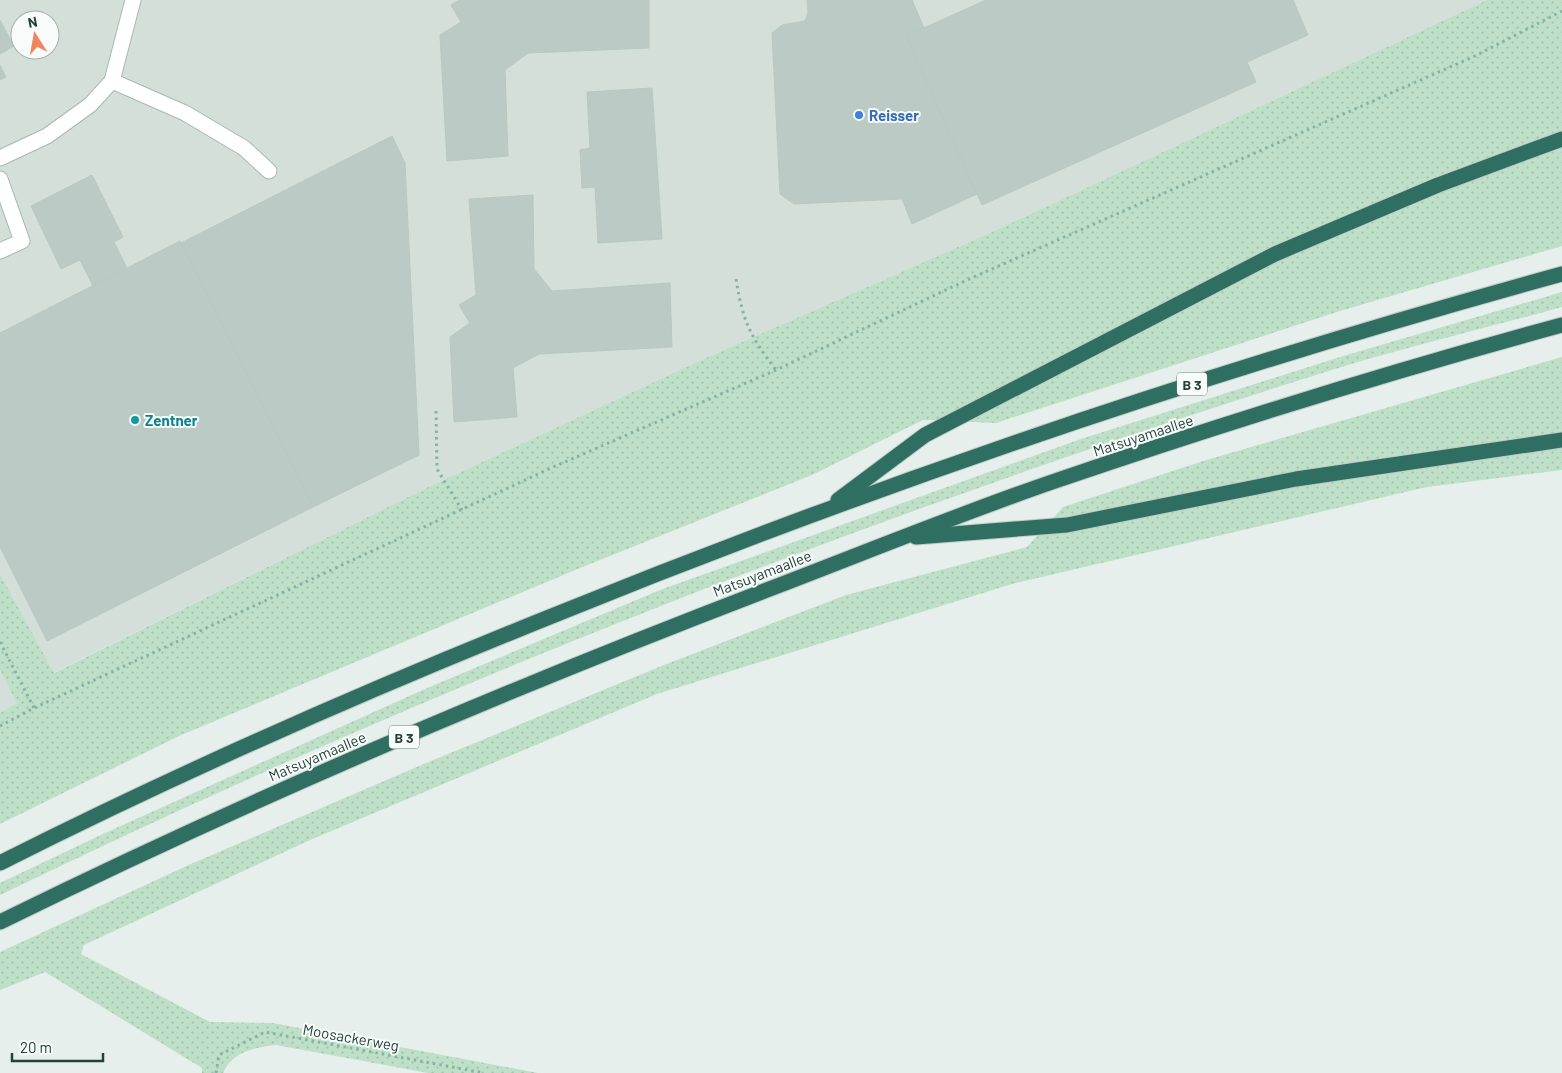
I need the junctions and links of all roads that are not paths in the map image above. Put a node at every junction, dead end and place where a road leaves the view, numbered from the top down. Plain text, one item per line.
1 (133, 0) edge
2 (112, 81) junction
3 (1562, 139) edge
4 (0, 158) edge
5 (269, 171) dead end
6 (0, 179) edge
7 (0, 251) edge
8 (1562, 274) edge
9 (1562, 325) edge
10 (1562, 440) edge
11 (827, 508) junction
12 (895, 539) junction
13 (0, 862) edge
14 (0, 922) edge

1 - 2 street
2 - 4 street
2 - 5 street
3 - 11 highway
6 - 7 street
8 - 11 highway, B 3
9 - 12 highway, Matsuyamaallee / B 3
10 - 12 highway
11 - 13 highway, B 3
12 - 14 highway, Matsuyamaallee / B 3

